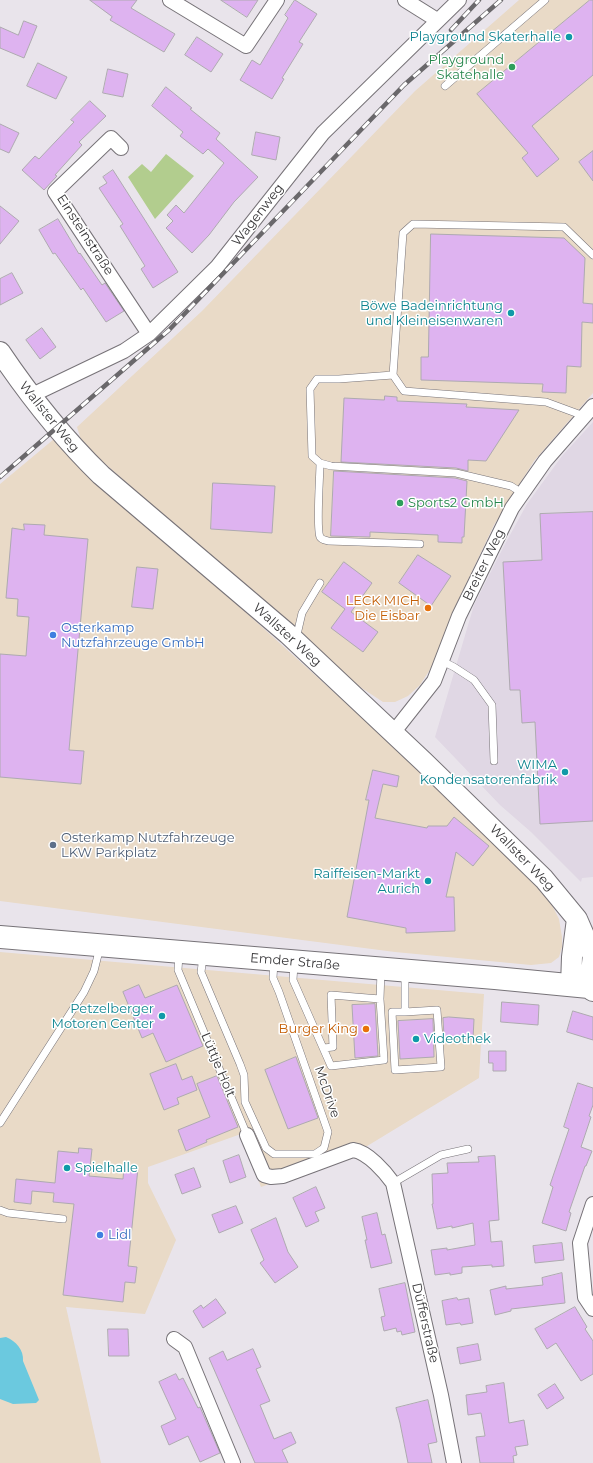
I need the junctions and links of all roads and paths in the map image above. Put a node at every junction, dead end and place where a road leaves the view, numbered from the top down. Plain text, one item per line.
1 (170, 0) edge
2 (277, 0) edge
3 (406, 0) edge
4 (459, 0) edge
5 (545, 0) edge
6 (438, 20) junction
7 (445, 86) dead end
8 (121, 148) dead end
9 (593, 255) edge
10 (150, 334) junction
11 (2, 361) edge
12 (393, 375) junction
13 (30, 396) junction
14 (589, 411) edge
15 (320, 463) junction
16 (522, 493) junction
17 (420, 544) dead end
18 (320, 583) dead end
19 (295, 641) junction
20 (442, 661) junction
21 (393, 733) junction
22 (494, 761) dead end
23 (0, 937) edge
24 (100, 946) junction
25 (179, 953) junction
26 (203, 954) junction
27 (284, 961) junction
28 (381, 970) junction
29 (405, 971) junction
30 (587, 987) edge
31 (380, 999) junction
32 (405, 1012) junction
33 (324, 1048) junction
34 (0, 1123) edge
35 (247, 1135) joint
36 (468, 1149) dead end
37 (393, 1183) junction
38 (593, 1204) edge
39 (0, 1210) edge
40 (63, 1219) dead end
41 (593, 1309) edge
42 (174, 1339) dead end
43 (233, 1463) edge
44 (454, 1463) edge

1 - 2 street
3 - 6 street
4 - 6 street, Wagenweg
5 - 7 lane
6 - 10 street, Wagenweg
8 - 10 street, Einsteinstraße
9 - 12 lane
10 - 13 street, Wagenweg
11 - 13 street, Wallster Weg
12 - 14 lane
12 - 15 lane
13 - 19 street, Wallster Weg
14 - 16 street, Breiter Weg
15 - 16 lane
15 - 17 lane
16 - 20 street, Breiter Weg
18 - 19 lane
19 - 21 street, Wallster Weg
20 - 21 street, Breiter Weg
20 - 22 lane
21 - 30 street, Wallster Weg
23 - 24 main road, Emder Straße
24 - 25 main road, Emder Straße
24 - 34 lane
25 - 26 main road, Emder Straße
25 - 35 lane, Lüttje Holt
26 - 27 main road, Emder Straße
26 - 27 lane, McDrive
27 - 28 main road, Emder Straße
27 - 33 lane
28 - 29 main road, Emder Straße
28 - 31 lane
29 - 30 main road, Emder Straße
29 - 32 lane
31 - 33 lane
31 - 33 lane
32 - 32 lane
35 - 37 street, Lüttje Holt
36 - 37 lane
37 - 44 street, Düfferstraße
38 - 41 street
39 - 40 lane
42 - 43 street

